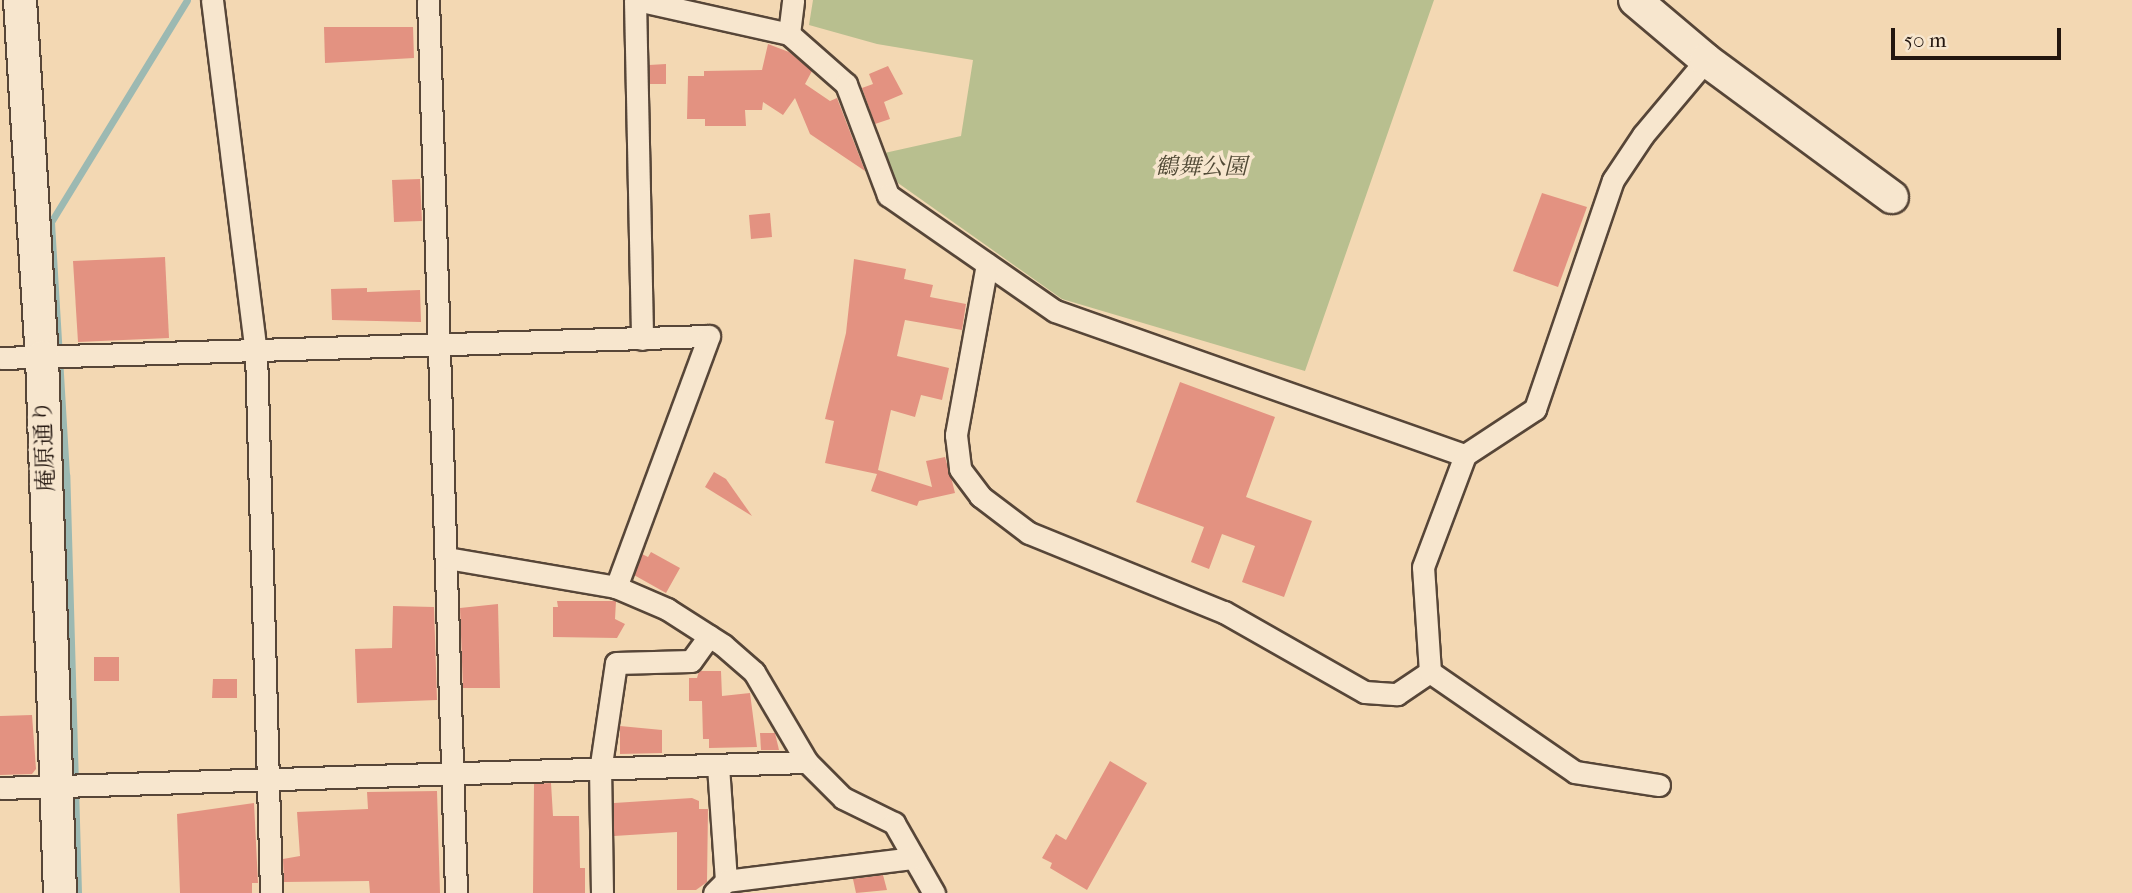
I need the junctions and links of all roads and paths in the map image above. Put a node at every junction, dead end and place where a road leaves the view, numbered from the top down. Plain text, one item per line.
1 (20, 0) edge
2 (212, 0) edge
3 (428, 0) edge
4 (636, 0) edge
5 (793, 0) edge
6 (1634, 0) edge
7 (789, 34) junction
8 (1706, 60) junction
9 (1892, 197) dead end
10 (988, 264) junction
11 (642, 339) junction
12 (440, 345) junction
13 (256, 351) junction
14 (42, 357) junction
15 (0, 358) edge
16 (1465, 455) junction
17 (447, 558) junction
18 (616, 587) junction
19 (709, 636) junction
20 (1430, 672) junction
21 (807, 762) junction
22 (718, 766) junction
23 (600, 771) junction
24 (453, 777) junction
25 (268, 781) junction
26 (1659, 785) dead end
27 (58, 786) junction
28 (0, 788) edge
29 (915, 858) junction
30 (720, 887) edge
31 (60, 893) edge
32 (271, 893) edge
33 (456, 893) edge
34 (602, 893) edge
35 (934, 893) edge

1 - 14 street, 庵原通り
2 - 13 street
3 - 12 street
4 - 7 street
4 - 11 street
5 - 7 street
6 - 8 street
7 - 10 street
8 - 9 street
8 - 16 street
10 - 16 street
10 - 20 street
11 - 12 street
11 - 18 street
12 - 13 street
12 - 17 street
13 - 14 street
13 - 25 street
14 - 15 street
14 - 27 street, 庵原通り
16 - 20 street
17 - 18 street
17 - 24 street
18 - 19 street
19 - 21 street
19 - 23 street
20 - 26 street
21 - 22 street
21 - 29 street
22 - 23 street
22 - 30 street
23 - 24 street
23 - 34 street
24 - 25 street
24 - 33 street
25 - 27 street
25 - 32 street
27 - 28 street
27 - 31 street, 庵原通り
29 - 30 street
29 - 35 street

